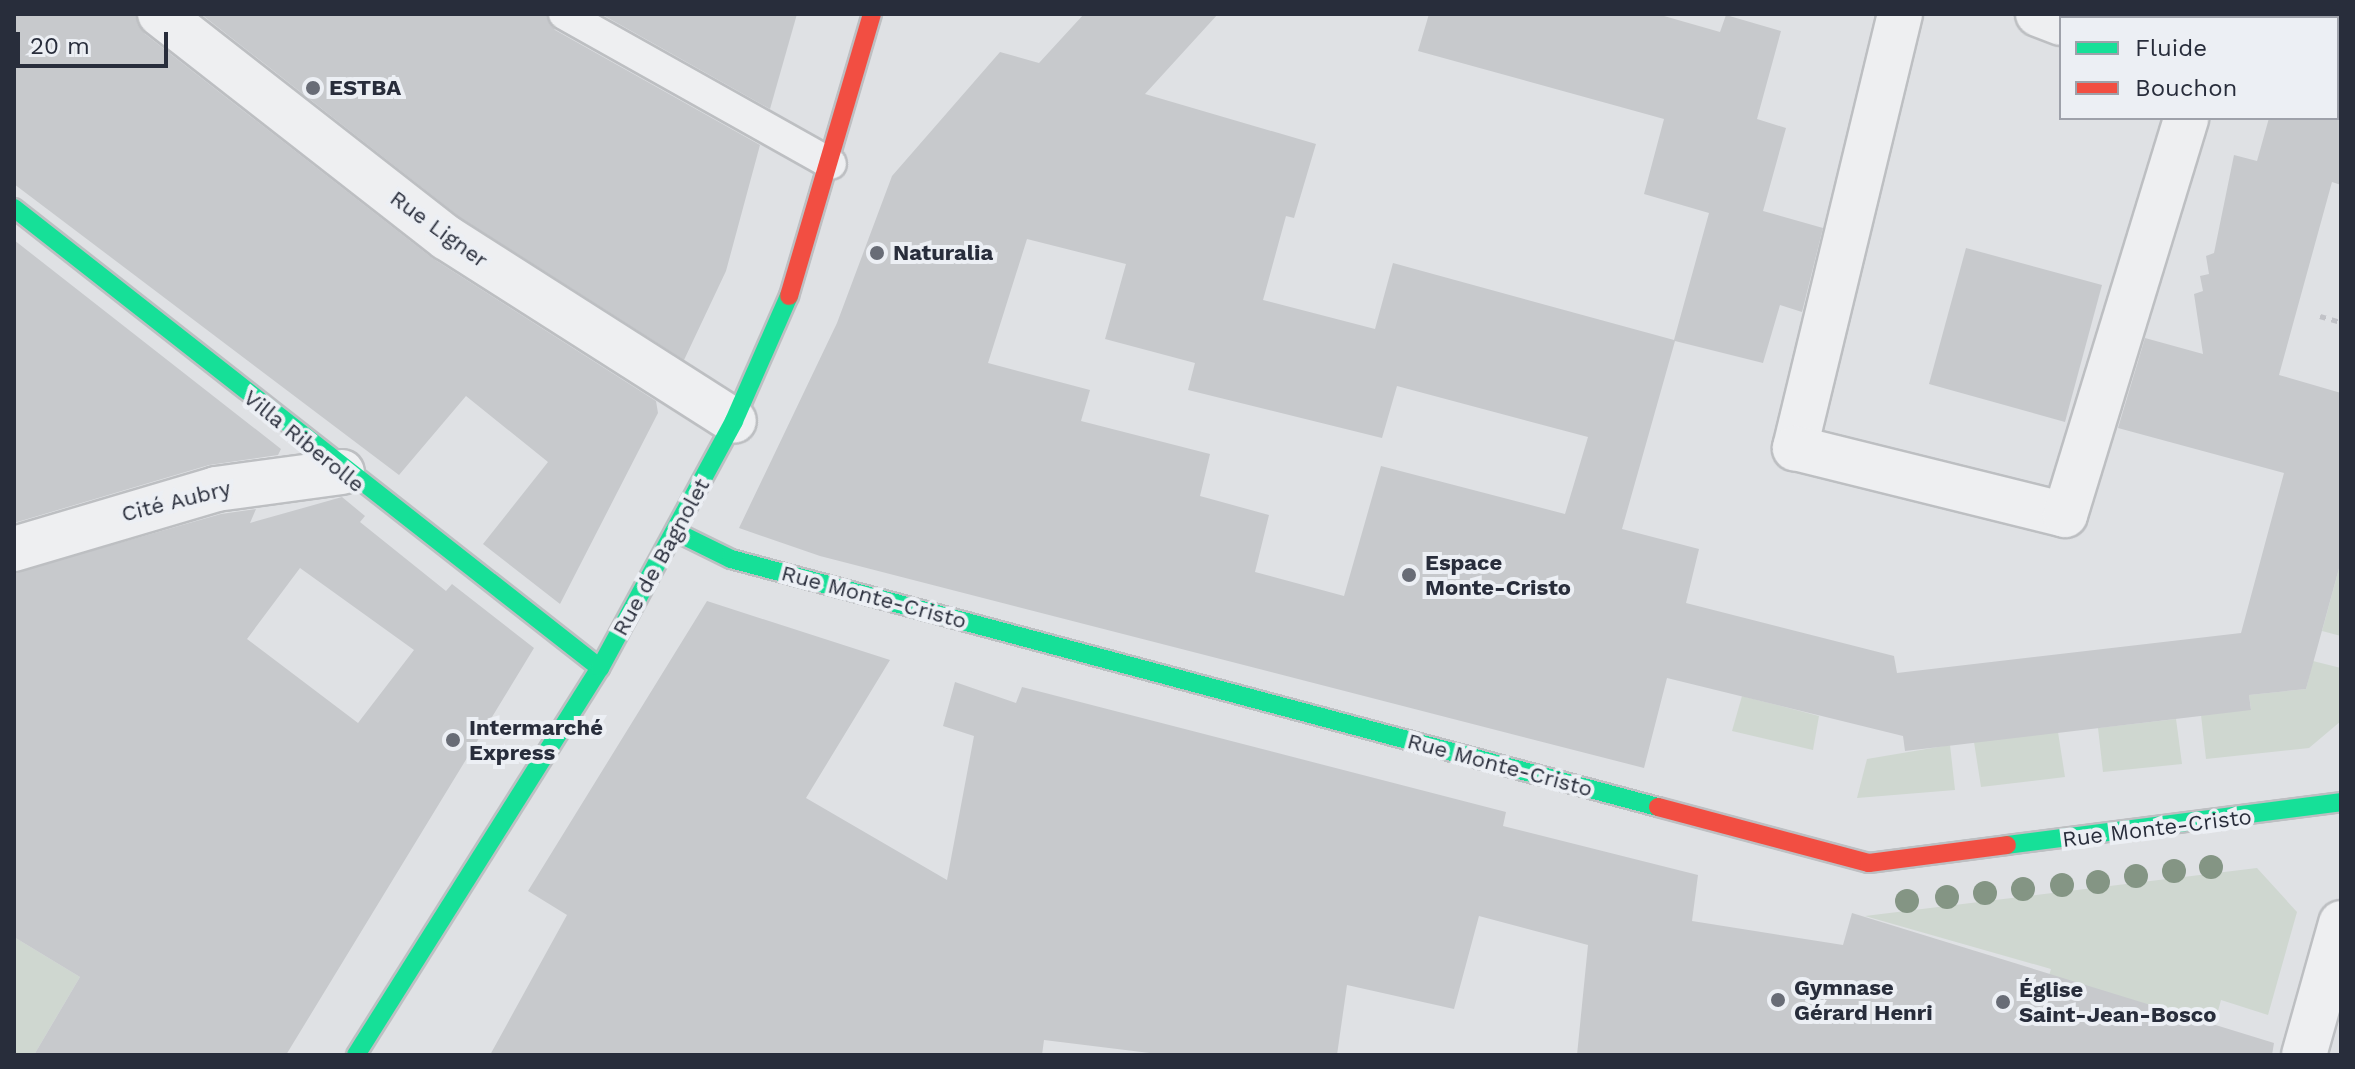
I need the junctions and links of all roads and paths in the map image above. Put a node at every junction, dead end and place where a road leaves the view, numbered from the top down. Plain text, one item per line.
1 (160, 14) edge
2 (564, 14) edge
3 (872, 14) edge
4 (1900, 14) edge
5 (2038, 14) edge
6 (2059, 22) edge
7 (2185, 120) edge
8 (831, 164) junction
9 (14, 208) edge
10 (2320, 316) dead end
11 (2341, 322) edge
12 (734, 421) junction
13 (342, 472) junction
14 (676, 532) junction
15 (14, 549) edge
16 (600, 668) junction
17 (2341, 802) edge
18 (2341, 923) edge
19 (356, 1055) edge
20 (2304, 1055) edge

1 - 12 street, Rue Ligner
2 - 8 lane
3 - 8 street, Rue de Bagnolet
4 - 7 street
5 - 6 street
8 - 12 street, Rue de Bagnolet
9 - 13 street, Villa Riberolle
10 - 11 path
12 - 14 street, Rue de Bagnolet
13 - 15 street, Cité Aubry
13 - 16 street, Villa Riberolle
14 - 16 street, Rue de Bagnolet
14 - 17 street, Rue Monte-Cristo
16 - 19 street, Rue de Bagnolet
18 - 20 street

